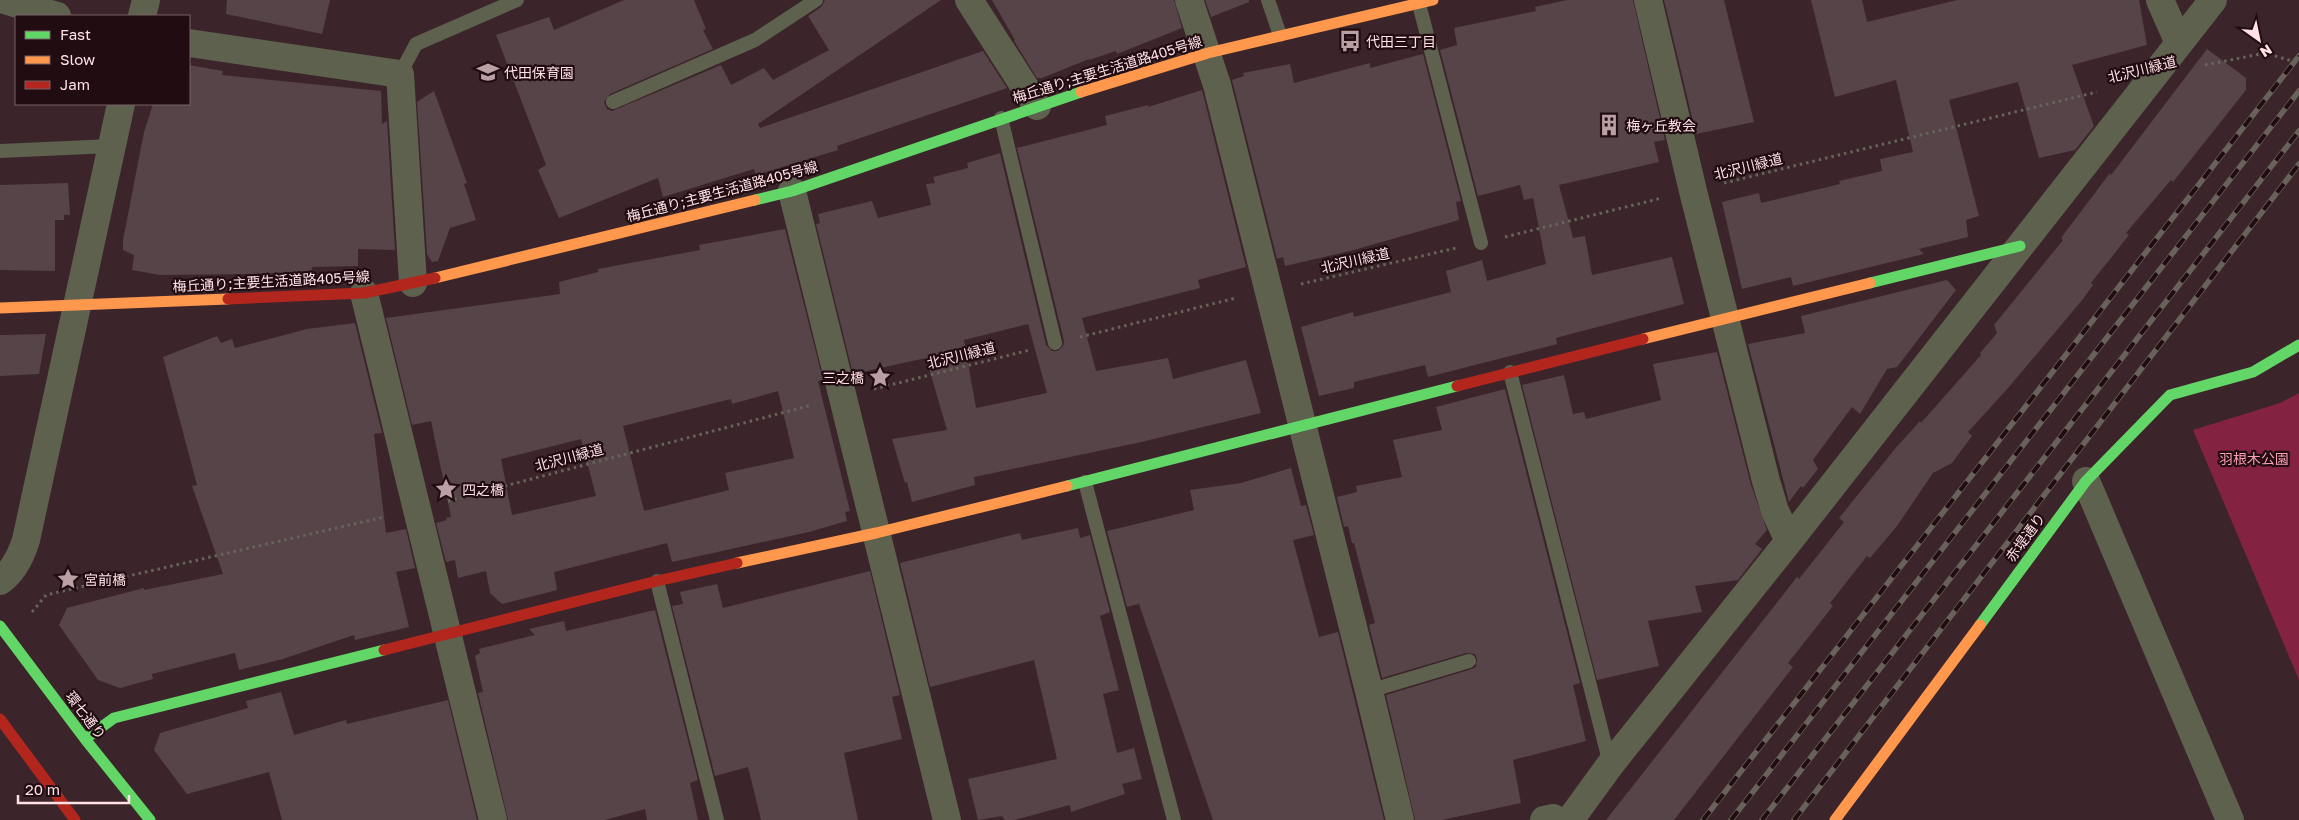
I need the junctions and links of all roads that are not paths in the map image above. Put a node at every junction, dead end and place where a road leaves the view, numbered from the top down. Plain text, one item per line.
1 (4, 0) edge
2 (146, 0) edge
3 (517, 0) edge
4 (816, 0) edge
5 (970, 0) edge
6 (1189, 0) edge
7 (1268, 0) edge
8 (1648, 0) edge
9 (2160, 0) edge
10 (2213, 0) edge
11 (1426, 2) edge
12 (54, 15) edge
13 (142, 15) edge
14 (1280, 35) junction
15 (190, 43) edge
16 (2180, 43) junction
17 (1208, 53) junction
18 (400, 74) junction
19 (613, 102) dead end
20 (121, 105) edge
21 (1036, 106) junction
22 (1001, 118) junction
23 (111, 146) junction
24 (0, 151) edge
25 (792, 191) junction
26 (1481, 243) road end
27 (2020, 246) junction
28 (414, 283) junction
29 (364, 293) junction
30 (79, 304) junction
31 (0, 308) edge
32 (1725, 319) junction
33 (1055, 343) road end
34 (2299, 345) edge
35 (1510, 372) junction
36 (1301, 426) junction
37 (2086, 481) junction
38 (1084, 482) junction
39 (876, 533) junction
40 (1789, 541) junction
41 (0, 581) edge
42 (656, 581) junction
43 (0, 626) edge
44 (449, 635) junction
45 (1469, 661) dead end
46 (1369, 691) junction
47 (0, 719) edge
48 (85, 739) junction
49 (1610, 765) junction
50 (75, 820) edge
51 (150, 820) edge
52 (494, 820) edge
53 (716, 820) edge
54 (947, 820) edge
55 (1174, 820) edge
56 (1400, 820) edge
57 (1544, 820) edge
58 (1557, 820) edge
59 (1570, 820) edge
60 (1835, 820) edge
61 (2230, 820) edge

1 - 12 street
2 - 13 street
3 - 18 lane
4 - 19 lane
5 - 21 street
6 - 17 street
7 - 14 lane
8 - 32 street
9 - 16 street
10 - 16 street
11 - 14 street, 梅丘通り;主要生活道路405号線
11 - 26 lane
14 - 17 street, 梅丘通り;主要生活道路405号線
15 - 18 street
16 - 27 street
17 - 21 street, 梅丘通り;主要生活道路405号線
17 - 36 street
18 - 28 street
20 - 23 street
21 - 22 street, 梅丘通り;主要生活道路405号線
22 - 25 street, 梅丘通り;主要生活道路405号線
22 - 33 lane
23 - 24 lane
23 - 30 street
25 - 28 street, 梅丘通り;主要生活道路405号線
25 - 39 street
27 - 32 street
27 - 40 street
28 - 29 street, 梅丘通り;主要生活道路405号線
29 - 30 street, 梅丘通り;主要生活道路405号線
29 - 44 street
30 - 31 street, 梅丘通り;主要生活道路405号線
30 - 41 street
32 - 35 street
32 - 40 street
34 - 37 street, 赤堤通り
35 - 36 street
35 - 49 lane
36 - 38 street
36 - 46 street
37 - 60 street, 赤堤通り
37 - 61 street
38 - 39 street
38 - 55 lane
39 - 42 street
39 - 54 street
40 - 49 street
42 - 44 street
42 - 53 lane
43 - 48 street, 環七通り
44 - 48 street
44 - 52 street
45 - 46 lane
46 - 56 street
47 - 50 street
48 - 51 street, 環七通り
49 - 59 street
57 - 58 street

